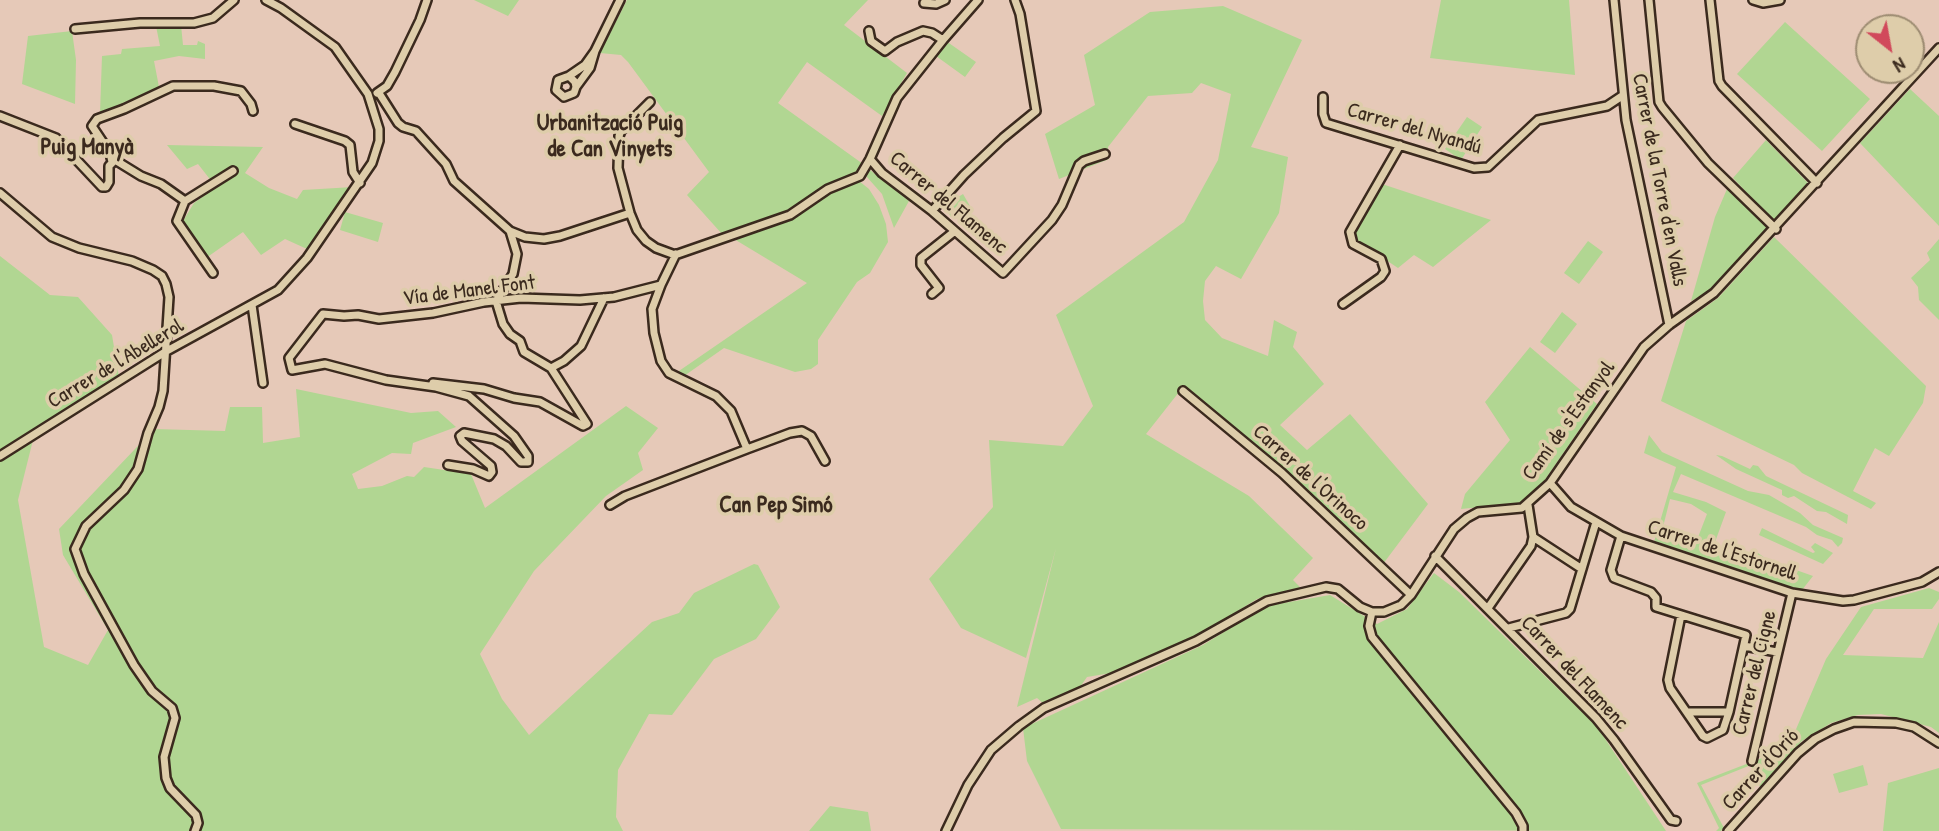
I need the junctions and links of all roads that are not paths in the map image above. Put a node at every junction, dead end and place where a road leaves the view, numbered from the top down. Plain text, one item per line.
1 (234, 0) edge
2 (265, 0) edge
3 (427, 0) edge
4 (620, 0) edge
5 (945, 0) edge
6 (978, 0) edge
7 (1015, 0) edge
8 (1614, 0) edge
9 (1649, 0) edge
10 (1710, 0) edge
11 (1753, 0) edge
12 (1780, 0) edge
13 (924, 3) dead end
14 (75, 29) dead end
15 (869, 31) dead end
16 (943, 40) junction
17 (1939, 48) edge
18 (595, 51) junction
19 (569, 76) junction
20 (576, 87) junction
21 (379, 93) junction
22 (368, 94) junction
23 (1622, 96) junction
24 (1323, 97) dead end
25 (650, 102) dead end
26 (253, 111) dead end
27 (0, 116) edge
28 (295, 124) dead end
29 (1400, 145) junction
30 (1105, 154) dead end
31 (870, 159) junction
32 (112, 162) junction
33 (233, 171) dead end
34 (360, 183) junction
35 (1817, 183) junction
36 (0, 193) edge
37 (185, 201) junction
38 (932, 211) junction
39 (630, 214) junction
40 (1776, 229) junction
41 (510, 231) junction
42 (955, 231) junction
43 (676, 254) junction
44 (213, 273) dead end
45 (661, 285) junction
46 (932, 294) dead end
47 (604, 298) junction
48 (496, 301) junction
49 (1343, 303) dead end
50 (252, 305) junction
51 (1669, 325) junction
52 (165, 352) junction
53 (551, 368) junction
54 (263, 383) dead end
55 (428, 386) junction
56 (1183, 391) dead end
57 (747, 449) junction
58 (0, 456) edge
59 (825, 461) dead end
60 (448, 465) dead end
61 (1550, 483) junction
62 (610, 505) dead end
63 (1528, 505) junction
64 (1597, 522) junction
65 (1621, 536) junction
66 (1533, 537) junction
67 (1435, 556) junction
68 (1583, 569) junction
69 (1938, 575) edge
70 (1792, 593) junction
71 (1411, 595) junction
72 (1488, 608) junction
73 (1372, 612) junction
74 (1681, 615) junction
75 (1509, 628) junction
76 (1744, 646) junction
77 (1777, 652) junction
78 (1687, 712) junction
79 (1729, 712) junction
80 (1939, 743) edge
81 (1752, 761) dead end
82 (1676, 821) dead end
83 (195, 831) edge
84 (946, 831) edge
85 (1523, 831) edge
86 (1728, 831) edge

1 - 14 street
2 - 22 street, Carrer de l'Abellerol
3 - 21 street
4 - 18 street
5 - 13 street
6 - 16 street
7 - 38 street
8 - 23 street, Carrer de la Torre d'en Valls
9 - 40 street
10 - 35 street
11 - 12 street
15 - 16 street
16 - 31 street
17 - 35 street, Camí de s'Estanyol
18 - 19 street
18 - 20 street
19 - 20 street
19 - 20 street
21 - 22 street
21 - 41 street
22 - 34 street, Carrer de l'Abellerol
23 - 29 street, Carrer del Nyandú
23 - 51 street, Carrer de la Torre d'en Valls
24 - 29 street, Carrer del Nyandú
25 - 39 street
26 - 32 street
27 - 32 street
28 - 34 street
29 - 49 street
30 - 42 street, Carrer del Flamenc
31 - 38 street, Carrer del Flamenc
31 - 43 street
32 - 37 street
33 - 37 street
34 - 50 street, Carrer de l'Abellerol
35 - 40 street, Camí de s'Estanyol
36 - 52 street
37 - 44 street
38 - 42 street, Carrer del Flamenc
39 - 41 street
39 - 43 street
40 - 51 street, Camí de s'Estanyol
41 - 48 street
42 - 46 street
43 - 45 street
45 - 47 street, Vía de Manel Font
45 - 57 street
47 - 48 street, Vía de Manel Font
47 - 53 street
48 - 53 street
48 - 55 street, Vía de Manel Font
50 - 52 street, Carrer de l'Abellerol
50 - 54 street
51 - 61 street, Camí de s'Estanyol
52 - 58 street, Carrer de l'Abellerol
52 - 83 street
53 - 55 street
55 - 60 street
56 - 71 street, Carrer de l'Orinoco
57 - 59 street
57 - 62 street
61 - 63 street, Camí de s'Estanyol
61 - 64 street, Carrer de l'Estornell
63 - 66 street
63 - 67 street, Camí de s'Estanyol
64 - 65 street, Carrer de l'Estornell
64 - 68 street
65 - 70 street, Carrer de l'Estornell
65 - 74 street
66 - 68 street
66 - 72 street
67 - 71 street, Camí de s'Estanyol
67 - 72 street, Carrer del Flamenc
68 - 75 street
69 - 70 street, Carrer de l'Estornell
70 - 77 street, Carrer del Cigne
71 - 73 street, Camí de s'Estanyol
72 - 75 street, Carrer del Flamenc
73 - 84 street
73 - 85 street
74 - 76 street
74 - 78 street
75 - 82 street, Carrer del Flamenc
76 - 77 street
76 - 79 street
77 - 81 street, Carrer del Cigne
78 - 79 street
78 - 79 street
80 - 86 street, Carrer d'Orió

